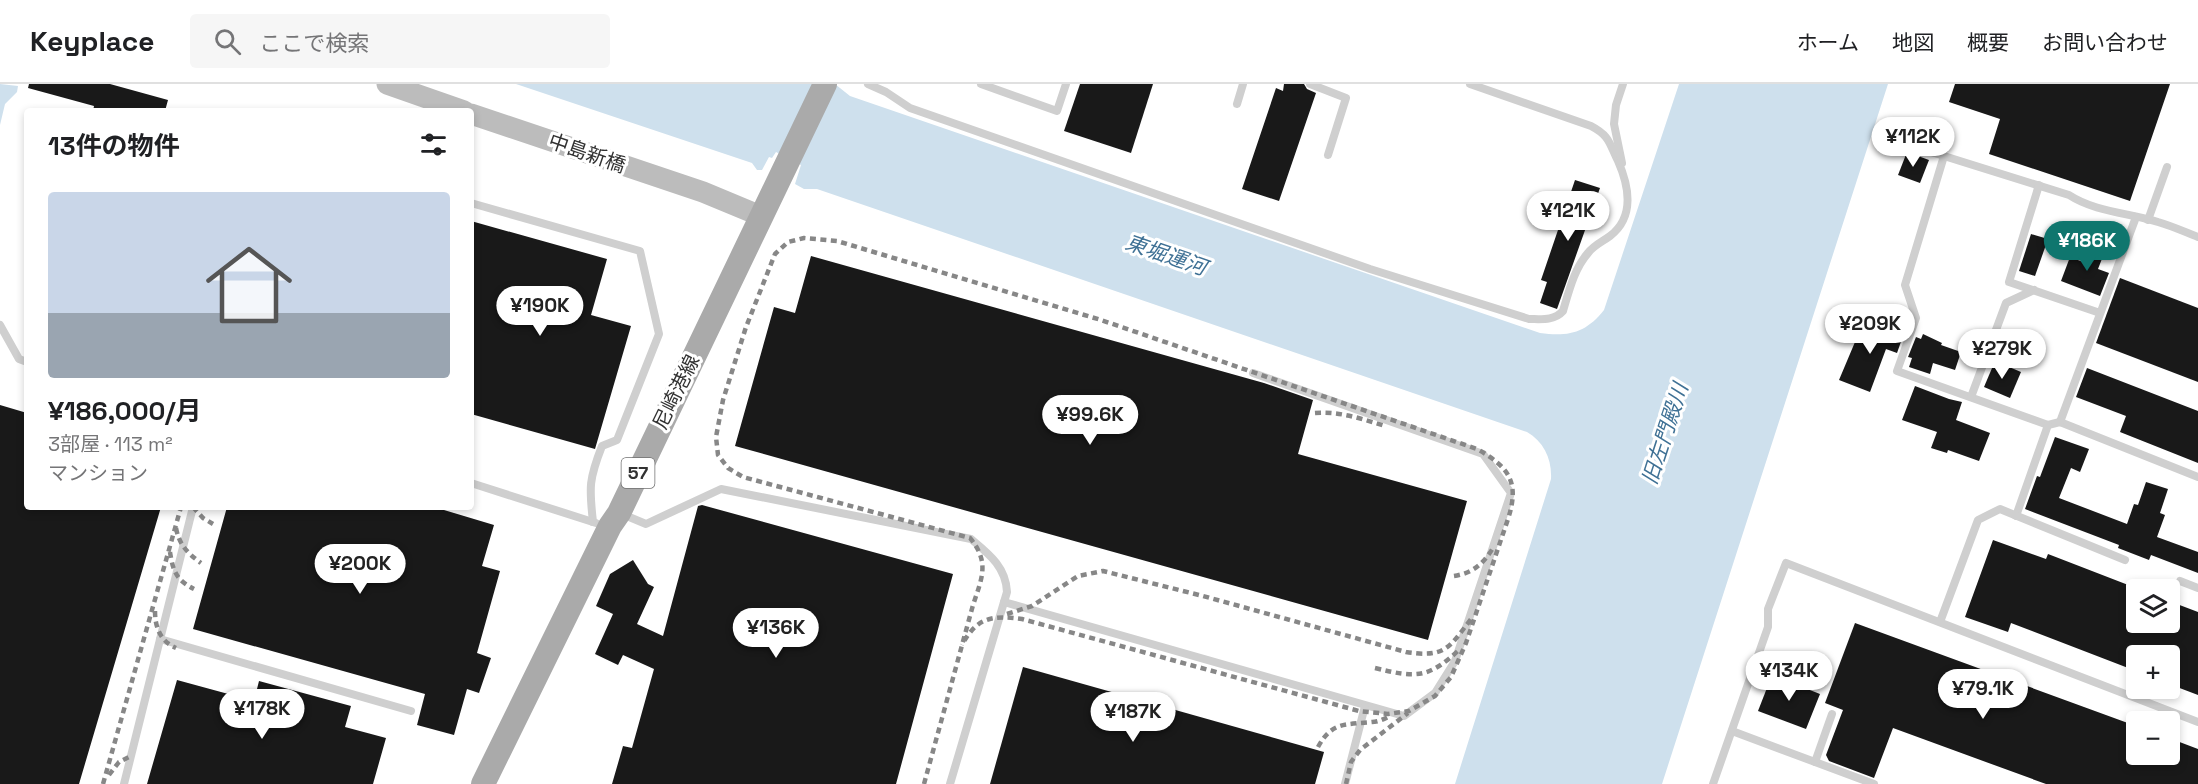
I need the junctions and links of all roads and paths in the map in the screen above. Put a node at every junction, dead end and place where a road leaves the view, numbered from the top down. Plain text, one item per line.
1 (387, 84) edge
2 (825, 84) edge
3 (868, 84) edge
4 (981, 84) edge
5 (1066, 84) edge
6 (1243, 84) edge
7 (1310, 84) edge
8 (1470, 84) edge
9 (1623, 84) edge
10 (1237, 104) dead end
11 (455, 108) edge
12 (474, 115) edge
13 (1911, 146) dead end
14 (1328, 155) dead end
15 (1944, 156) junction
16 (2167, 167) dead end
17 (1625, 176) junction
18 (2039, 186) junction
19 (474, 204) edge
20 (761, 216) junction
21 (2136, 217) junction
22 (2148, 220) junction
23 (2198, 237) edge
24 (2034, 290) junction
25 (2100, 313) junction
26 (0, 325) edge
27 (24, 361) edge
28 (1253, 373) dead end
29 (1971, 398) junction
30 (2060, 422) junction
31 (2048, 425) junction
32 (2198, 477) edge
33 (474, 484) edge
34 (192, 510) edge
35 (2016, 516) junction
36 (607, 520) junction
37 (2126, 560) dead end
38 (2180, 580) dead end
39 (2198, 588) edge
40 (1004, 602) junction
41 (1940, 622) junction
42 (160, 639) junction
43 (1365, 706) junction
44 (411, 711) dead end
45 (1832, 714) dead end
46 (2198, 722) edge
47 (1731, 731) junction
48 (1815, 762) junction
49 (124, 784) edge
50 (483, 784) edge
51 (951, 784) edge
52 (1345, 784) edge
53 (1713, 784) edge
54 (1874, 784) edge

1 - 11 street
2 - 20 main road, 尼崎港線 / 57
3 - 17 lane
4 - 5 lane
6 - 10 lane
7 - 14 lane
8 - 17 lane
9 - 17 lane
12 - 20 street, 中島新橋
13 - 15 lane
15 - 18 lane
15 - 29 lane
16 - 22 lane
18 - 21 lane
18 - 24 lane
19 - 36 lane
20 - 36 main road, 尼崎港線 / 57
21 - 22 lane
21 - 25 lane
22 - 23 lane
24 - 25 lane
24 - 29 lane
25 - 30 lane
26 - 27 lane
28 - 43 lane
29 - 31 lane
30 - 31 lane
30 - 32 lane
31 - 35 lane
33 - 36 lane
34 - 42 lane
35 - 37 lane
35 - 41 lane
36 - 40 lane
36 - 50 main road, 尼崎港線 / 57
38 - 39 lane
40 - 43 lane
40 - 51 lane
41 - 46 lane
41 - 47 lane
42 - 44 lane
42 - 49 lane
43 - 52 lane
45 - 48 lane
47 - 48 lane
47 - 53 lane
48 - 54 lane

